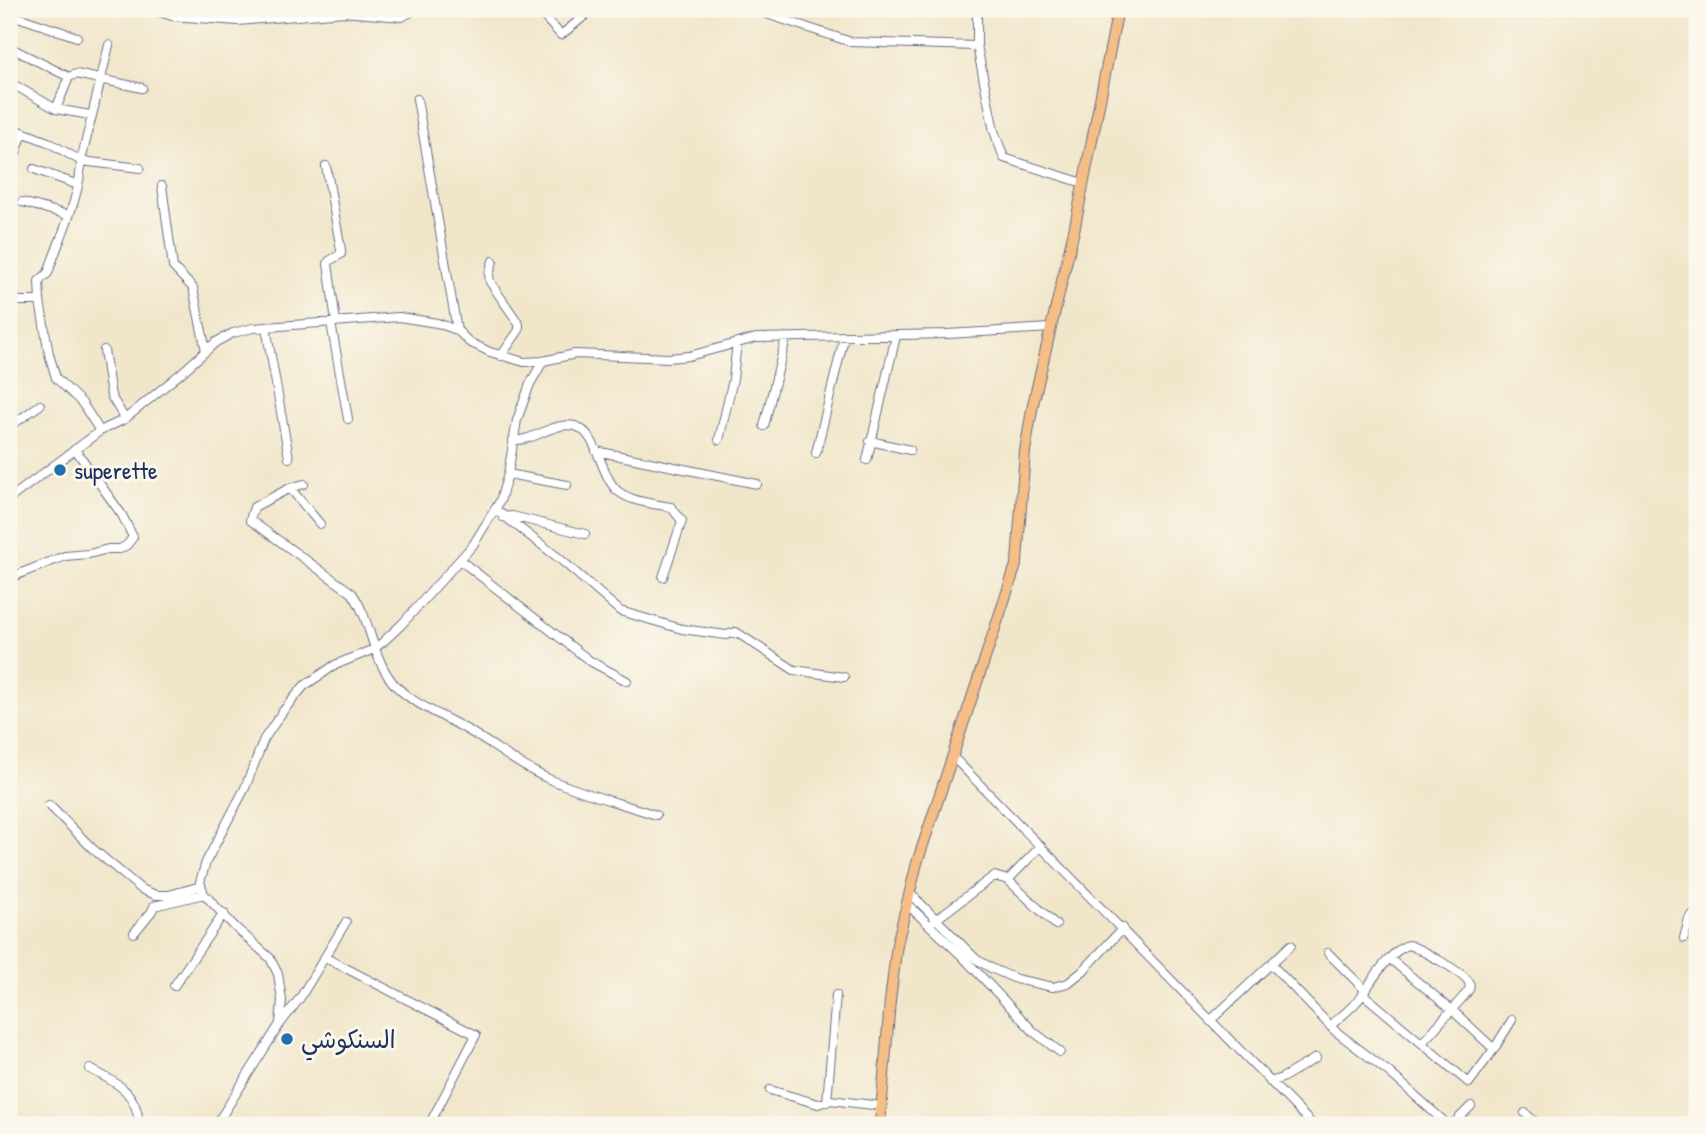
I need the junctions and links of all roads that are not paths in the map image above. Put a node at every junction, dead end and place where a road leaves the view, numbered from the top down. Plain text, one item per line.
1 (150, 9) edge
2 (416, 9) edge
3 (537, 9) edge
4 (593, 9) edge
5 (752, 9) edge
6 (977, 9) edge
7 (1118, 9) edge
8 (348, 11) edge
9 (401, 13) edge
10 (9, 14) edge
11 (76, 37) dead end
12 (108, 45) dead end
13 (9, 47) edge
14 (977, 47) junction
15 (69, 77) junction
16 (99, 80) junction
17 (9, 82) edge
18 (142, 88) dead end
19 (417, 99) dead end
20 (56, 109) junction
21 (90, 115) junction
22 (9, 127) edge
23 (23, 133) junction
24 (81, 161) junction
25 (326, 166) dead end
26 (141, 168) dead end
27 (34, 169) dead end
28 (9, 172) edge
29 (1083, 183) junction
30 (78, 185) junction
31 (162, 186) dead end
32 (22, 202) dead end
33 (68, 215) junction
34 (494, 261) dead end
35 (9, 301) edge
36 (40, 301) junction
37 (333, 323) junction
38 (266, 327) junction
39 (1051, 328) junction
40 (457, 330) junction
41 (896, 336) junction
42 (786, 338) junction
43 (844, 338) junction
44 (737, 342) junction
45 (104, 351) dead end
46 (206, 351) junction
47 (502, 356) junction
48 (542, 361) junction
49 (40, 405) dead end
50 (125, 419) junction
51 (348, 419) dead end
52 (764, 426) dead end
53 (9, 427) edge
54 (100, 431) junction
55 (513, 440) junction
56 (719, 440) dead end
57 (870, 441) junction
58 (75, 449) junction
59 (910, 450) dead end
60 (596, 451) junction
61 (816, 453) dead end
62 (289, 458) dead end
63 (867, 460) dead end
64 (508, 474) junction
65 (303, 484) dead end
66 (757, 484) dead end
67 (567, 485) dead end
68 (290, 488) junction
69 (9, 499) edge
70 (495, 509) junction
71 (503, 517) junction
72 (320, 524) dead end
73 (585, 534) dead end
74 (461, 561) junction
75 (663, 577) dead end
76 (9, 578) edge
77 (374, 649) junction
78 (844, 677) dead end
79 (627, 681) dead end
80 (953, 757) junction
81 (49, 805) dead end
82 (656, 815) dead end
83 (1041, 846) junction
84 (1008, 880) junction
85 (203, 890) junction
86 (909, 892) junction
87 (906, 903) junction
88 (1697, 910) edge
89 (224, 913) junction
90 (938, 919) junction
91 (346, 922) dead end
92 (928, 924) junction
93 (1056, 925) dead end
94 (1123, 928) junction
95 (134, 933) dead end
96 (1684, 938) dead end
97 (1291, 945) dead end
98 (1328, 953) dead end
99 (326, 958) junction
100 (1390, 959) junction
101 (1271, 964) junction
102 (174, 986) dead end
103 (1364, 992) junction
104 (836, 995) dead end
105 (1452, 1010) junction
106 (1511, 1020) dead end
107 (1210, 1021) junction
108 (280, 1024) junction
109 (1330, 1026) junction
110 (1422, 1043) junction
111 (1494, 1049) junction
112 (1060, 1052) dead end
113 (1316, 1058) dead end
114 (90, 1069) dead end
115 (1270, 1082) junction
116 (770, 1090) dead end
117 (827, 1102) junction
118 (882, 1106) junction
119 (1471, 1106) dead end
120 (1525, 1113) dead end
121 (434, 1124) edge
122 (139, 1125) edge
123 (216, 1125) edge
124 (880, 1125) edge
125 (1313, 1125) edge
126 (1450, 1125) edge
127 (1538, 1125) edge

1 - 8 street
2 - 9 street
3 - 4 street
5 - 14 street
6 - 14 street
7 - 29 main road
8 - 9 street
10 - 11 street
12 - 16 street
13 - 15 street
14 - 29 street
15 - 16 street
15 - 20 street
16 - 18 street
16 - 21 street
17 - 20 street
19 - 40 street
20 - 21 street
21 - 24 street
22 - 23 street
23 - 24 street
23 - 28 street
24 - 26 street
24 - 30 street
25 - 37 street
27 - 30 street
29 - 39 main road
30 - 33 street
31 - 46 street
32 - 33 street
33 - 36 street
34 - 47 street
35 - 36 street
36 - 54 street
37 - 38 street
37 - 40 street
37 - 51 street
38 - 46 street
38 - 62 street
39 - 41 street
39 - 80 main road
40 - 47 street
41 - 43 street
41 - 57 street
42 - 43 street
42 - 44 street
42 - 52 street
43 - 61 street
44 - 48 street
44 - 56 street
45 - 50 street
46 - 50 street
47 - 48 street
48 - 55 street
49 - 53 street
50 - 54 street
54 - 58 street
55 - 60 street
55 - 64 street
57 - 59 street
57 - 63 street
58 - 69 street
58 - 76 street
60 - 66 street
60 - 75 street
64 - 67 street
64 - 70 street
65 - 68 street
68 - 72 street
68 - 77 street
70 - 71 street
70 - 74 street
71 - 73 street
71 - 78 street
74 - 77 street
74 - 79 street
77 - 82 street
77 - 85 street
80 - 83 street
80 - 86 main road
81 - 85 street
83 - 84 street
83 - 94 street
84 - 90 street
84 - 93 street
85 - 89 street
85 - 95 street
86 - 87 main road
86 - 90 street
87 - 92 street
87 - 118 main road
88 - 96 street
89 - 102 street
89 - 108 street
90 - 92 street
90 - 94 street
91 - 99 street
92 - 112 street
94 - 107 street
97 - 101 street
98 - 103 street
99 - 108 street
99 - 121 street
100 - 103 street
100 - 105 street
100 - 105 street
101 - 107 street
101 - 109 street
103 - 109 street
103 - 110 street
104 - 117 street
105 - 110 street
105 - 111 street
106 - 111 street
107 - 115 street
108 - 123 street
109 - 126 street
110 - 111 street
113 - 115 street
114 - 122 street
115 - 125 street
116 - 117 street
117 - 118 street
118 - 124 main road
119 - 126 street
120 - 127 street

